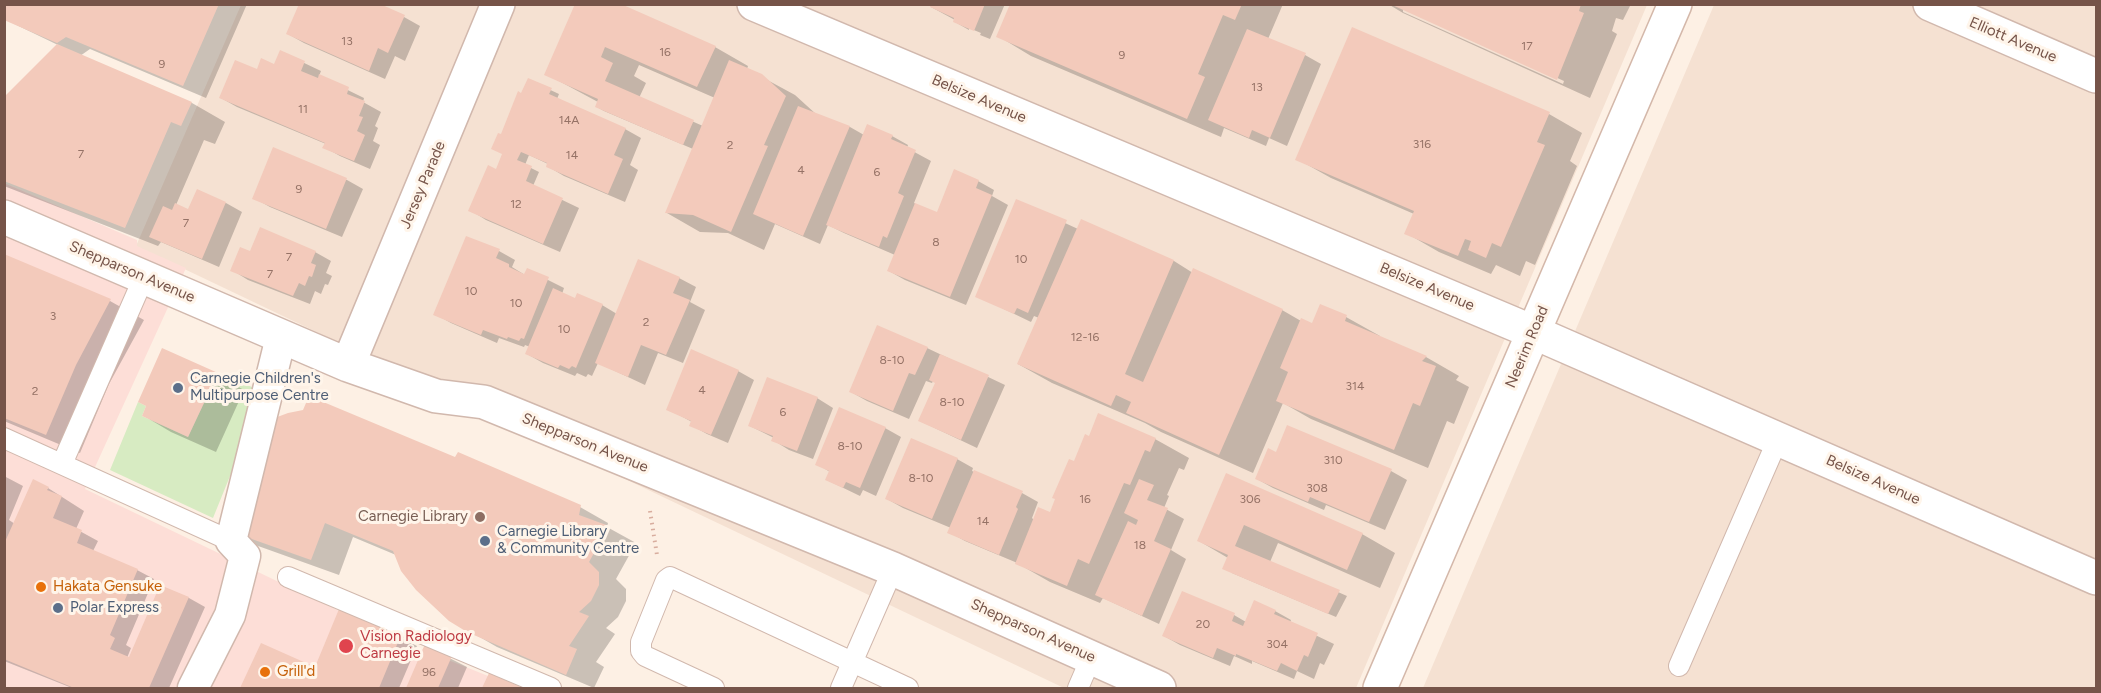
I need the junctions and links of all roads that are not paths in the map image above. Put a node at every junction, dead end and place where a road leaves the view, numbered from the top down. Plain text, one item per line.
1 (498, 4) edge
2 (754, 4) edge
3 (1675, 4) edge
4 (1930, 4) edge
5 (2097, 76) edge
6 (4, 217) edge
7 (144, 277) junction
8 (1533, 332) junction
9 (281, 337) junction
10 (348, 365) junction
11 (4, 438) edge
12 (1778, 439) junction
13 (62, 464) junction
14 (231, 541) junction
15 (893, 569) junction
16 (288, 577) dead end
17 (2097, 578) edge
18 (1091, 658) junction
19 (853, 661) junction
20 (1679, 666) dead end
21 (193, 688) edge
22 (551, 688) edge
23 (714, 688) edge
24 (841, 688) edge
25 (908, 688) edge
26 (1078, 688) edge
27 (1159, 688) edge
28 (1380, 688) edge

1 - 10 street, Jersey Parade
2 - 8 street, Belsize Avenue
3 - 8 street, Neerim Road
4 - 5 street, Elliott Avenue
6 - 7 street, Shepparson Avenue
7 - 9 street, Shepparson Avenue
7 - 13 lane
8 - 12 street, Belsize Avenue
8 - 28 street, Neerim Road
9 - 10 street, Shepparson Avenue
9 - 14 street
10 - 15 street, Shepparson Avenue
11 - 13 lane
12 - 17 street, Belsize Avenue
12 - 20 lane
13 - 14 lane
14 - 21 street
15 - 18 street, Shepparson Avenue
15 - 19 lane
16 - 22 lane
18 - 26 lane
18 - 27 street, Shepparson Avenue
19 - 23 lane
19 - 24 lane
19 - 25 lane

